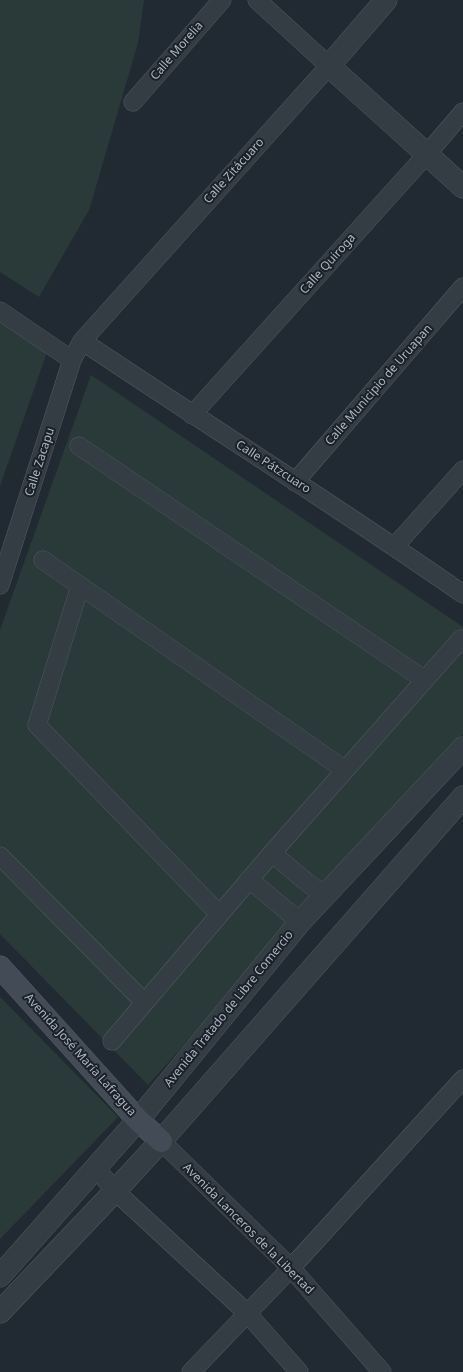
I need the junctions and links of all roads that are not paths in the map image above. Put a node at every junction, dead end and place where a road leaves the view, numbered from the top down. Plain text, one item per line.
1 (222, 0) edge
2 (257, 0) edge
3 (386, 0) edge
4 (329, 66) junction
5 (133, 102) dead end
6 (463, 112) edge
7 (427, 154) junction
8 (463, 187) edge
9 (463, 287) edge
10 (0, 311) edge
11 (82, 341) junction
12 (72, 360) junction
13 (192, 415) junction
14 (79, 446) dead end
15 (463, 470) edge
16 (296, 482) junction
17 (395, 546) junction
18 (43, 560) dead end
19 (0, 585) edge
20 (80, 586) junction
21 (463, 594) edge
22 (461, 639) dead end
23 (425, 680) junction
24 (463, 748) edge
25 (345, 770) junction
26 (463, 797) edge
27 (272, 852) junction
28 (0, 856) edge
29 (250, 879) junction
30 (324, 895) junction
31 (219, 914) junction
32 (300, 922) junction
33 (0, 967) edge
34 (144, 1002) junction
35 (112, 1041) dead end
36 (463, 1079) edge
37 (138, 1120) junction
38 (161, 1141) junction
39 (96, 1168) junction
40 (115, 1191) junction
41 (291, 1268) junction
42 (0, 1276) edge
43 (0, 1312) edge
44 (247, 1314) junction
45 (191, 1372) edge
46 (299, 1372) edge
47 (382, 1372) edge

1 - 5 street, Calle Morelia
2 - 4 street
3 - 4 street, Calle Zitácuaro
4 - 7 street
4 - 11 street, Calle Zitácuaro
6 - 7 street, Calle Quiroga
7 - 8 street
7 - 13 street, Calle Quiroga
9 - 16 street, Calle Municipio de Uruapan
10 - 12 street
11 - 12 street, Calle Zacapu
11 - 13 street, Calle Pátzcuaro
12 - 19 street, Calle Zacapu
13 - 16 street, Calle Pátzcuaro
14 - 23 street
15 - 17 street
16 - 17 street, Calle Pátzcuaro
17 - 21 street, Calle Pátzcuaro
18 - 20 street
20 - 25 street
20 - 31 street
22 - 23 street
23 - 25 street
24 - 30 street, Avenida Tratado de Libre Comercio
25 - 27 street
26 - 38 street
27 - 29 street
27 - 30 street
28 - 34 street
29 - 31 street
29 - 32 street
30 - 32 street, Avenida Tratado de Libre Comercio
31 - 34 street
32 - 37 street, Avenida Tratado de Libre Comercio
33 - 37 main road, Avenida José María Lafragua
34 - 35 street
36 - 41 street
37 - 38 main road, Avenida José María Lafragua
37 - 39 street, Avenida Tratado de Libre Comercio
38 - 40 street
38 - 41 street, Avenida Lanceros de la Libertad
39 - 40 street
39 - 42 street, Avenida Tratado de Libre Comercio
40 - 43 street
40 - 44 street
41 - 44 street
41 - 47 street, Avenida Lanceros de la Libertad
44 - 45 street
44 - 46 street

